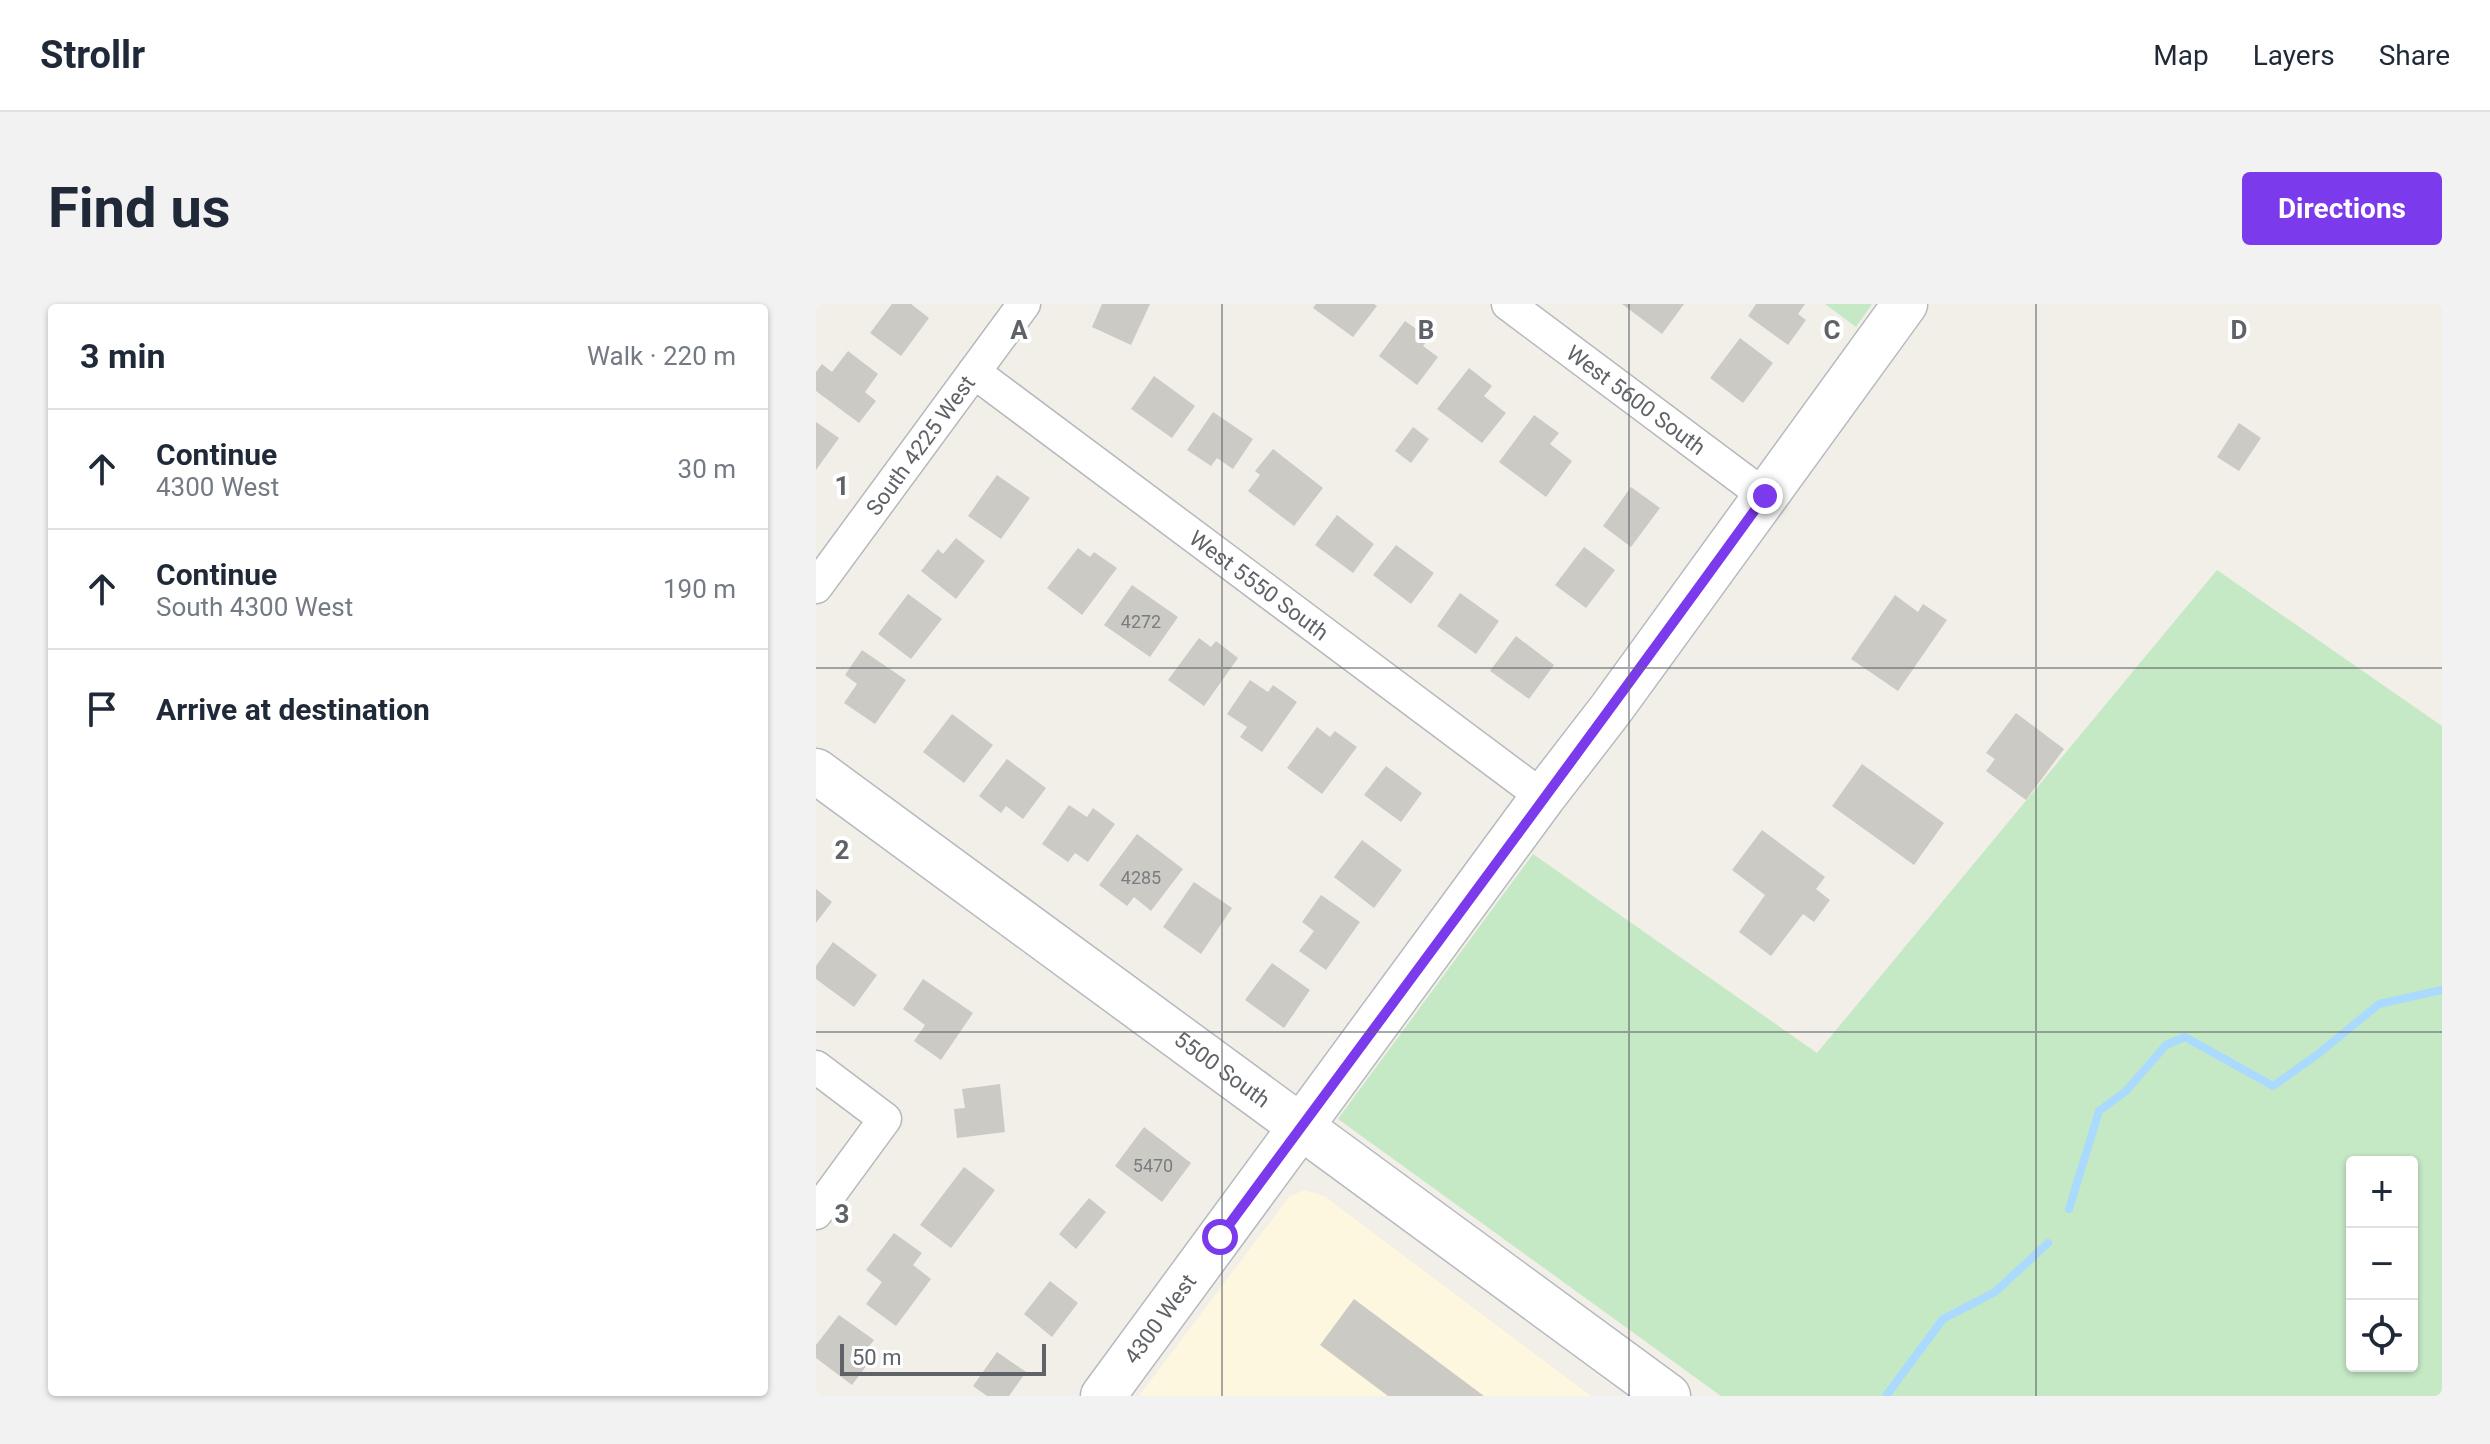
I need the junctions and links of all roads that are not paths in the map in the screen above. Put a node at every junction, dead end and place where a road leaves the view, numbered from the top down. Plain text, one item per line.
1 (1024, 304) edge
2 (1508, 304) edge
3 (1905, 304) edge
4 (974, 372) junction
5 (1765, 496) junction
6 (816, 587) edge
7 (816, 771) edge
8 (1543, 797) junction
9 (816, 1067) edge
10 (1301, 1127) junction
11 (816, 1213) edge
12 (1103, 1396) edge
13 (1668, 1396) edge

1 - 4 street, South 4225 West
2 - 5 street, West 5600 South
3 - 5 main road, 4300 West
4 - 6 street, South 4225 West
4 - 8 street, West 5550 South
5 - 8 main road, 4300 West
7 - 10 main road, 5500 South
8 - 10 main road, 4300 West
9 - 11 street
10 - 12 main road, 4300 West
10 - 13 main road, 5500 South

